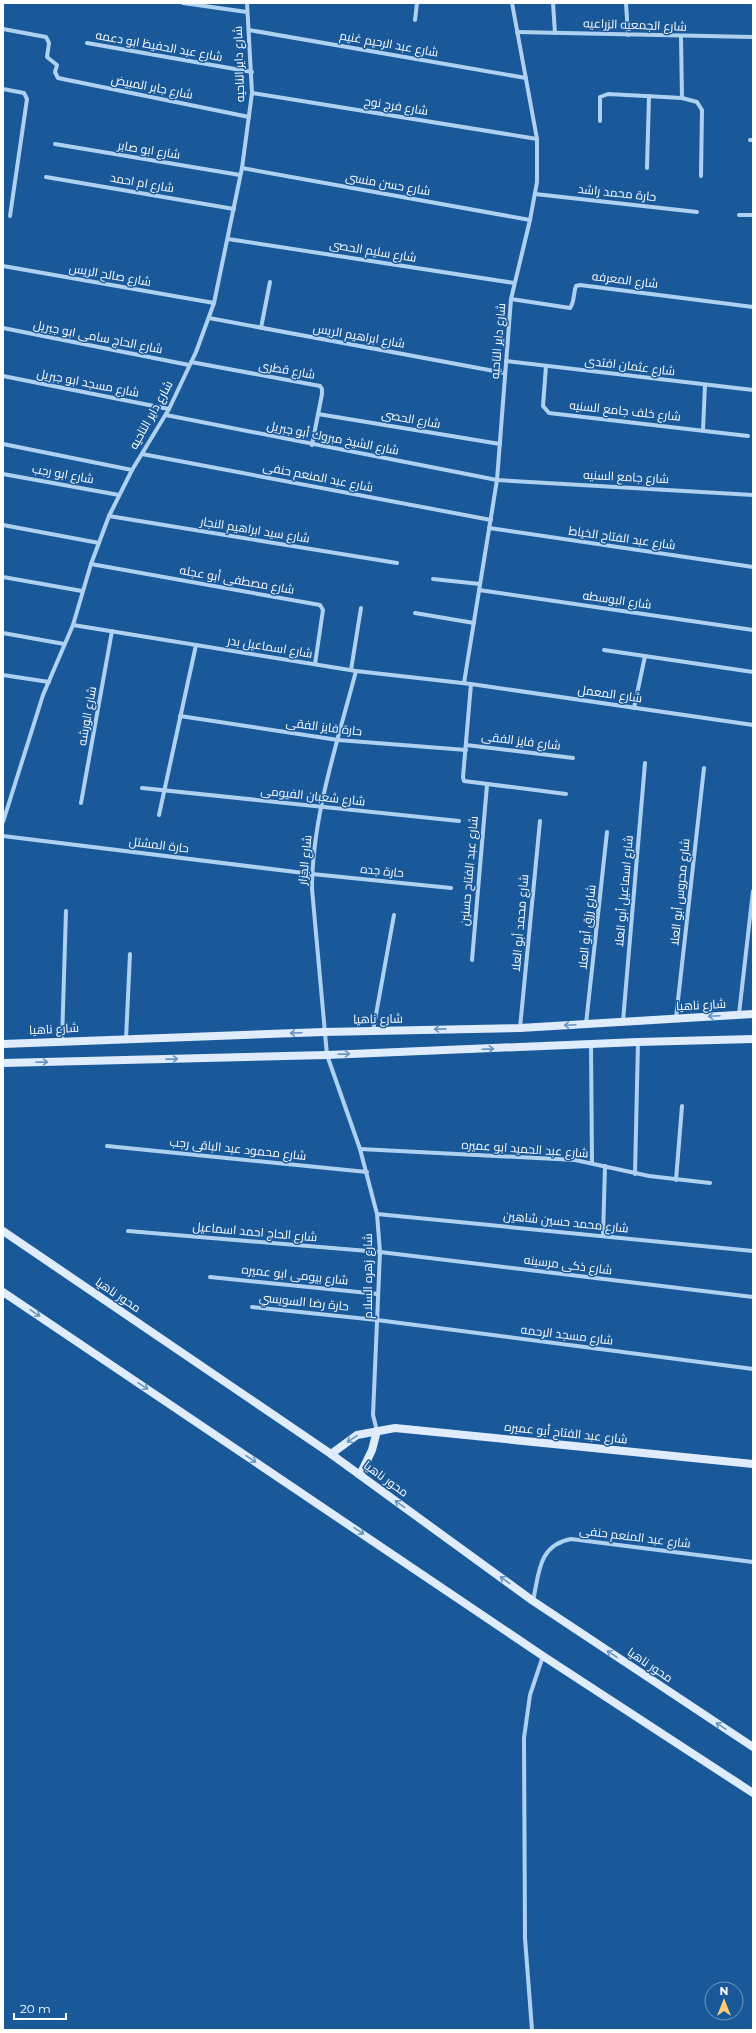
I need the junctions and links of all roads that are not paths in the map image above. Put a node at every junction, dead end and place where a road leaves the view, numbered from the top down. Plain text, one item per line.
1 (183, 3) edge
2 (247, 3) edge
3 (417, 3) edge
4 (512, 3) edge
5 (553, 3) edge
6 (626, 3) edge
7 (247, 12) junction
8 (415, 20) dead end
9 (3, 28) edge
10 (249, 30) junction
11 (517, 32) junction
12 (555, 33) junction
13 (628, 35) junction
14 (681, 37) junction
15 (753, 37) edge
16 (87, 43) dead end
17 (252, 72) junction
18 (526, 78) junction
19 (3, 89) edge
20 (252, 93) junction
21 (649, 96) junction
22 (682, 98) junction
23 (249, 117) junction
24 (600, 120) dead end
25 (537, 139) junction
26 (55, 144) dead end
27 (242, 168) junction
28 (647, 168) dead end
29 (240, 175) junction
30 (701, 176) dead end
31 (46, 177) dead end
32 (536, 194) junction
33 (234, 209) junction
34 (696, 212) dead end
35 (739, 215) dead end
36 (753, 215) edge
37 (10, 216) dead end
38 (530, 220) junction
39 (228, 239) junction
40 (3, 266) edge
41 (270, 282) dead end
42 (514, 283) junction
43 (511, 299) junction
44 (214, 303) junction
45 (753, 307) edge
46 (209, 318) junction
47 (3, 328) edge
48 (260, 328) junction
49 (506, 361) junction
50 (190, 364) junction
51 (546, 366) junction
52 (505, 373) junction
53 (3, 376) edge
54 (705, 385) junction
55 (753, 390) edge
56 (169, 409) junction
57 (318, 414) junction
58 (166, 415) junction
59 (702, 430) junction
60 (748, 436) dead end
61 (3, 444) edge
62 (500, 444) junction
63 (312, 445) junction
64 (142, 454) junction
65 (132, 470) junction
66 (3, 474) edge
67 (497, 480) junction
68 (119, 494) junction
69 (753, 495) edge
70 (109, 516) junction
71 (491, 520) junction
72 (3, 525) edge
73 (489, 528) junction
74 (99, 543) junction
75 (398, 563) dead end
76 (91, 564) junction
77 (753, 567) edge
78 (3, 577) edge
79 (433, 579) dead end
80 (480, 584) junction
81 (479, 590) junction
82 (82, 591) junction
83 (361, 608) dead end
84 (415, 613) dead end
85 (474, 623) junction
86 (73, 625) junction
87 (753, 630) edge
88 (112, 631) junction
89 (3, 633) edge
90 (64, 644) junction
91 (196, 645) junction
92 (604, 650) dead end
93 (645, 656) junction
94 (315, 664) junction
95 (351, 670) junction
96 (356, 671) junction
97 (753, 672) edge
98 (3, 675) edge
99 (49, 682) junction
100 (464, 683) junction
101 (471, 684) junction
102 (634, 708) junction
103 (180, 716) junction
104 (753, 725) edge
105 (338, 740) junction
106 (466, 744) junction
107 (466, 750) junction
108 (573, 758) dead end
109 (645, 763) dead end
110 (704, 768) dead end
111 (487, 785) junction
112 (142, 788) dead end
113 (164, 790) junction
114 (566, 794) dead end
115 (81, 803) dead end
116 (322, 807) junction
117 (159, 815) dead end
118 (459, 821) dead end
119 (540, 821) dead end
120 (3, 822) edge
121 (607, 832) dead end
122 (3, 836) edge
123 (312, 874) junction
124 (451, 888) dead end
125 (753, 891) edge
126 (66, 911) dead end
127 (394, 915) dead end
128 (751, 938) edge
129 (130, 954) dead end
130 (472, 960) dead end
131 (739, 1014) junction
132 (753, 1014) edge
133 (676, 1018) junction
134 (623, 1021) junction
135 (586, 1024) junction
136 (520, 1028) junction
137 (373, 1030) junction
138 (324, 1032) junction
139 (126, 1039) junction
140 (753, 1039) edge
141 (62, 1041) junction
142 (638, 1042) junction
143 (3, 1044) edge
144 (591, 1045) junction
145 (327, 1055) junction
146 (3, 1063) edge
147 (682, 1106) dead end
148 (107, 1146) dead end
149 (360, 1149) junction
150 (592, 1163) junction
151 (606, 1166) junction
152 (367, 1172) junction
153 (635, 1174) junction
154 (676, 1180) junction
155 (710, 1183) dead end
156 (377, 1214) junction
157 (128, 1231) dead end
158 (3, 1232) edge
159 (603, 1236) junction
160 (753, 1251) edge
161 (380, 1252) junction
162 (210, 1277) dead end
163 (3, 1292) edge
164 (378, 1294) junction
165 (753, 1297) edge
166 (252, 1307) dead end
167 (377, 1320) junction
168 (753, 1370) edge
169 (377, 1431) junction
170 (331, 1454) junction
171 (753, 1464) edge
172 (360, 1475) junction
173 (753, 1562) edge
174 (533, 1601) junction
175 (544, 1656) junction
176 (753, 1747) edge
177 (753, 1793) edge
178 (532, 2030) edge

1 - 7 street
2 - 7 street, شارع داير الناحيه
3 - 8 street
4 - 11 street, شارع داير الناحيه
5 - 12 street
6 - 13 street
7 - 10 street, شارع داير الناحيه
9 - 23 street, شارع جابر المبيض
10 - 17 street, شارع داير الناحيه
10 - 18 street, شارع عبد الرحيم غنيم
11 - 12 street, شارع الجمعيه الزراعيه
11 - 18 street, شارع داير الناحيه
12 - 13 street, شارع الجمعيه الزراعيه
13 - 14 street, شارع الجمعيه الزراعيه
14 - 15 street, شارع الجمعيه الزراعيه
14 - 22 street
16 - 17 street, شارع عبد الحفيظ ابو دعمه
17 - 20 street, شارع داير الناحيه
18 - 25 street, شارع داير الناحيه
19 - 37 street
20 - 23 street, شارع داير الناحيه
20 - 25 street, شارع فرج نوح
21 - 22 street
21 - 24 street
21 - 28 street
22 - 30 street
23 - 27 street, شارع داير الناحيه
25 - 32 street, شارع داير الناحيه
26 - 29 street, شارع ابو صابر
27 - 29 street, شارع داير الناحيه
27 - 38 street, شارع حسن منسى
29 - 33 street, شارع داير الناحيه
31 - 33 street, شارع ام احمد
32 - 34 street, حارة محمد راشد
32 - 38 street, شارع داير الناحيه
33 - 39 street, شارع داير الناحيه
35 - 36 street
38 - 42 street, شارع داير الناحيه
39 - 42 street, شارع سليم الحصى
39 - 44 street, شارع داير الناحيه
40 - 44 street, شارع صالح الريس
41 - 48 street
42 - 43 street, شارع داير الناحيه
43 - 45 street, شارع المعرفه
43 - 49 street, شارع داير الناحيه
44 - 46 street, شارع داير الناحيه
46 - 48 street, شارع ابراهيم الريس
46 - 50 street, شارع داير الناحيه
47 - 50 street, شارع الحاج سامى ابو جبريل
48 - 52 street, شارع ابراهيم الريس
49 - 51 street, شارع عثمان افتدى
49 - 52 street, شارع داير الناحيه
50 - 56 street, شارع داير الناحيه
50 - 57 street, شارع قطرى
51 - 54 street, شارع عثمان افتدى
51 - 59 street, شارع خلف جامع السنيه
52 - 62 street, شارع داير الناحيه
53 - 56 street, شارع مسجد ابو جبريل
54 - 55 street, شارع عثمان افتدى
54 - 59 street
56 - 58 street, شارع داير الناحيه
57 - 62 street, شارع الحصى
57 - 63 street, شارع قطرى
58 - 63 street, شارع الشيخ مبروك أبو جبريل
58 - 64 street, شارع داير الناحيه
59 - 60 street, شارع خلف جامع السنيه
61 - 65 street
62 - 67 street, شارع داير الناحيه
63 - 67 street, شارع الشيخ مبروك أبو جبريل
64 - 65 street, شارع داير الناحيه
64 - 71 street, شارع عبد المنعم حنفى
65 - 68 street, شارع داير الناحيه
66 - 68 street, شارع ابو رجب
67 - 69 street, شارع جامع السنيه
67 - 71 street, شارع داير الناحيه
68 - 70 street, شارع داير الناحيه
70 - 74 street, شارع داير الناحيه
70 - 75 street, شارع سيد ابراهيم النجار
71 - 73 street, شارع داير الناحيه
72 - 74 street
73 - 77 street, شارع عبد الفتاح الخياط
73 - 80 street, شارع داير الناحيه
74 - 76 street, شارع داير الناحيه
76 - 82 street, شارع داير الناحيه
76 - 94 street, شارع مصطفى أبو عجله
78 - 82 street
79 - 80 street
80 - 81 street, شارع داير الناحيه
81 - 85 street, شارع داير الناحيه
81 - 87 street, شارع البوسطه
82 - 86 street, شارع داير الناحيه
83 - 95 street
84 - 85 street
85 - 100 street, شارع داير الناحيه
86 - 88 street, شارع اسماعيل بدر
86 - 90 street, شارع داير الناحيه
88 - 91 street, شارع اسماعيل بدر
88 - 115 street, شارع الورشه
89 - 90 street
90 - 99 street, شارع داير الناحيه
91 - 94 street, شارع اسماعيل بدر
91 - 103 street
92 - 93 street
93 - 97 street
93 - 102 street
94 - 95 street, شارع اسماعيل بدر
95 - 96 street, شارع اسماعيل بدر
96 - 100 street, شارع اسماعيل بدر
96 - 105 street, شارع الجزار
98 - 99 street
99 - 120 street, شارع داير الناحيه
100 - 101 street, شارع المعمل
101 - 102 street, شارع المعمل
101 - 106 street
102 - 104 street, شارع المعمل
103 - 105 street, حارة فايز الفقى
103 - 113 street
105 - 107 street, حارة فايز الفقى
105 - 116 street, شارع الجزار
106 - 107 street
106 - 108 street, شارع فايز الفقى
107 - 111 street
109 - 134 street, شارع اسماعيل أبو العلا
110 - 133 street, شارع محروس أبو العلا
111 - 114 street
111 - 130 street, شارع عبد الفتاح حسنين
112 - 113 street, شارع شعبان الفيومى
113 - 116 street, شارع شعبان الفيومى
113 - 117 street
116 - 118 street, شارع شعبان الفيومى
116 - 123 street, شارع الجزار
119 - 136 street, شارع محمد أبو العلا
121 - 135 street, شارع رزق أبو العلا
122 - 123 street, حارة المشتل
123 - 124 street, حارة جده
123 - 138 street, شارع الجزار
125 - 128 street
126 - 141 street
127 - 137 street
128 - 131 street
129 - 139 street
131 - 132 main road, شارع ناهيا
131 -> 133 main road, شارع ناهيا
133 - 134 main road, شارع ناهيا
134 - 135 main road, شارع ناهيا
135 -> 136 main road, شارع ناهيا
136 -> 137 main road, شارع ناهيا
137 - 138 main road, شارع ناهيا
138 -> 139 main road, شارع ناهيا
138 - 145 street, شارع الجزار
139 - 141 main road, شارع ناهيا
140 - 142 main road
141 - 143 main road, شارع ناهيا
142 - 144 main road
142 - 153 street
145 -> 144 main road
144 - 150 street
146 -> 145 main road
145 - 149 street, شارع زهره السلام
147 - 154 street
148 - 152 street, شارع محمود عبد الباقى رجب
149 - 150 street, شارع عبد الحميد ابو عميره
149 - 152 street, شارع زهره السلام
150 - 151 street, شارع عبد الحميد ابو عميره
151 - 153 street, شارع عبد الحميد ابو عميره
151 - 159 street
152 - 156 street, شارع زهره السلام
153 - 154 street, شارع عبد الحميد ابو عميره
154 - 155 street, شارع عبد الحميد ابو عميره
156 - 159 street, شارع محمد حسين شاهين
156 - 161 street, شارع زهره السلام
157 - 161 street, شارع الحاج احمد اسماعيل
158 - 170 main road, محور ناهيا
159 - 160 street, شارع محمد حسين شاهين
161 - 164 street, شارع زهره السلام
161 - 165 street, شارع ذكى مرسينه
162 - 164 street, شارع بيومى ابو عميره
163 -> 175 main road
164 - 167 street, شارع زهره السلام
166 - 167 street, حارة رضا السويسي
167 - 168 street, شارع مسجد الرحمه
167 - 169 street, شارع زهره السلام
169 -> 170 main road, شارع عبد الفتاح أبو عميره
169 - 171 main road, شارع عبد الفتاح أبو عميره
169 - 172 main road
170 - 172 main road, محور ناهيا
174 -> 172 main road, محور ناهيا
173 - 174 street, شارع عبد المنعم حنفى
176 -> 174 main road, محور ناهيا
175 - 177 main road
175 - 178 street

